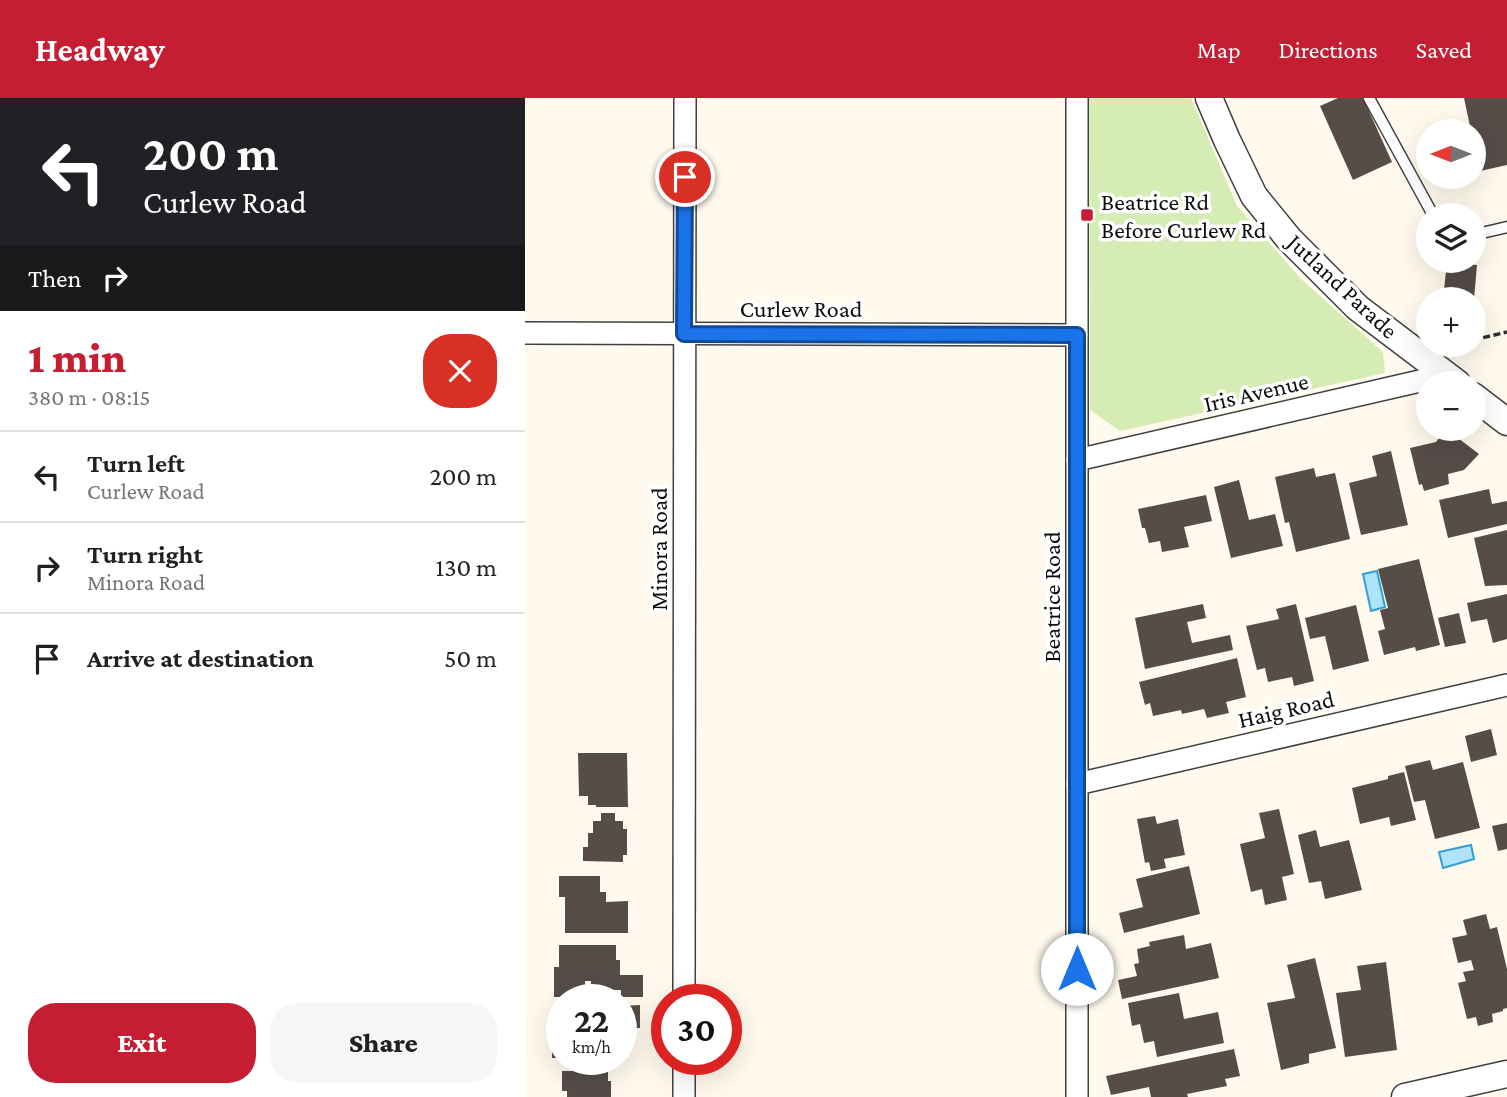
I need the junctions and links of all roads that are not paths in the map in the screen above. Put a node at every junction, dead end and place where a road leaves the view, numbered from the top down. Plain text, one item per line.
1 (685, 98) edge
2 (1077, 98) edge
3 (1209, 98) edge
4 (1369, 98) edge
5 (1426, 203) edge
6 (1507, 227) edge
7 (1486, 231) edge
8 (525, 333) edge
9 (684, 334) junction
10 (1077, 335) junction
11 (1441, 371) edge
12 (1416, 387) edge
13 (1486, 406) edge
14 (1507, 422) edge
15 (1077, 460) junction
16 (1507, 685) edge
17 (1077, 784) junction
18 (684, 984) edge
19 (1507, 1074) edge
20 (684, 1075) edge
21 (684, 1097) edge
22 (1077, 1097) edge
23 (1405, 1097) edge

1 - 9 street, Minora Road
2 - 10 street, Beatrice Road
3 - 11 street, Jutland Parade
4 - 5 lane
6 - 7 lane
8 - 9 street, Curlew Road
9 - 10 street, Curlew Road
9 - 18 street, Minora Road
10 - 15 street, Beatrice Road
12 - 15 street, Iris Avenue
13 - 14 street
15 - 17 street, Beatrice Road
16 - 17 street, Haig Road
17 - 22 street, Beatrice Road
19 - 23 street
20 - 21 street

